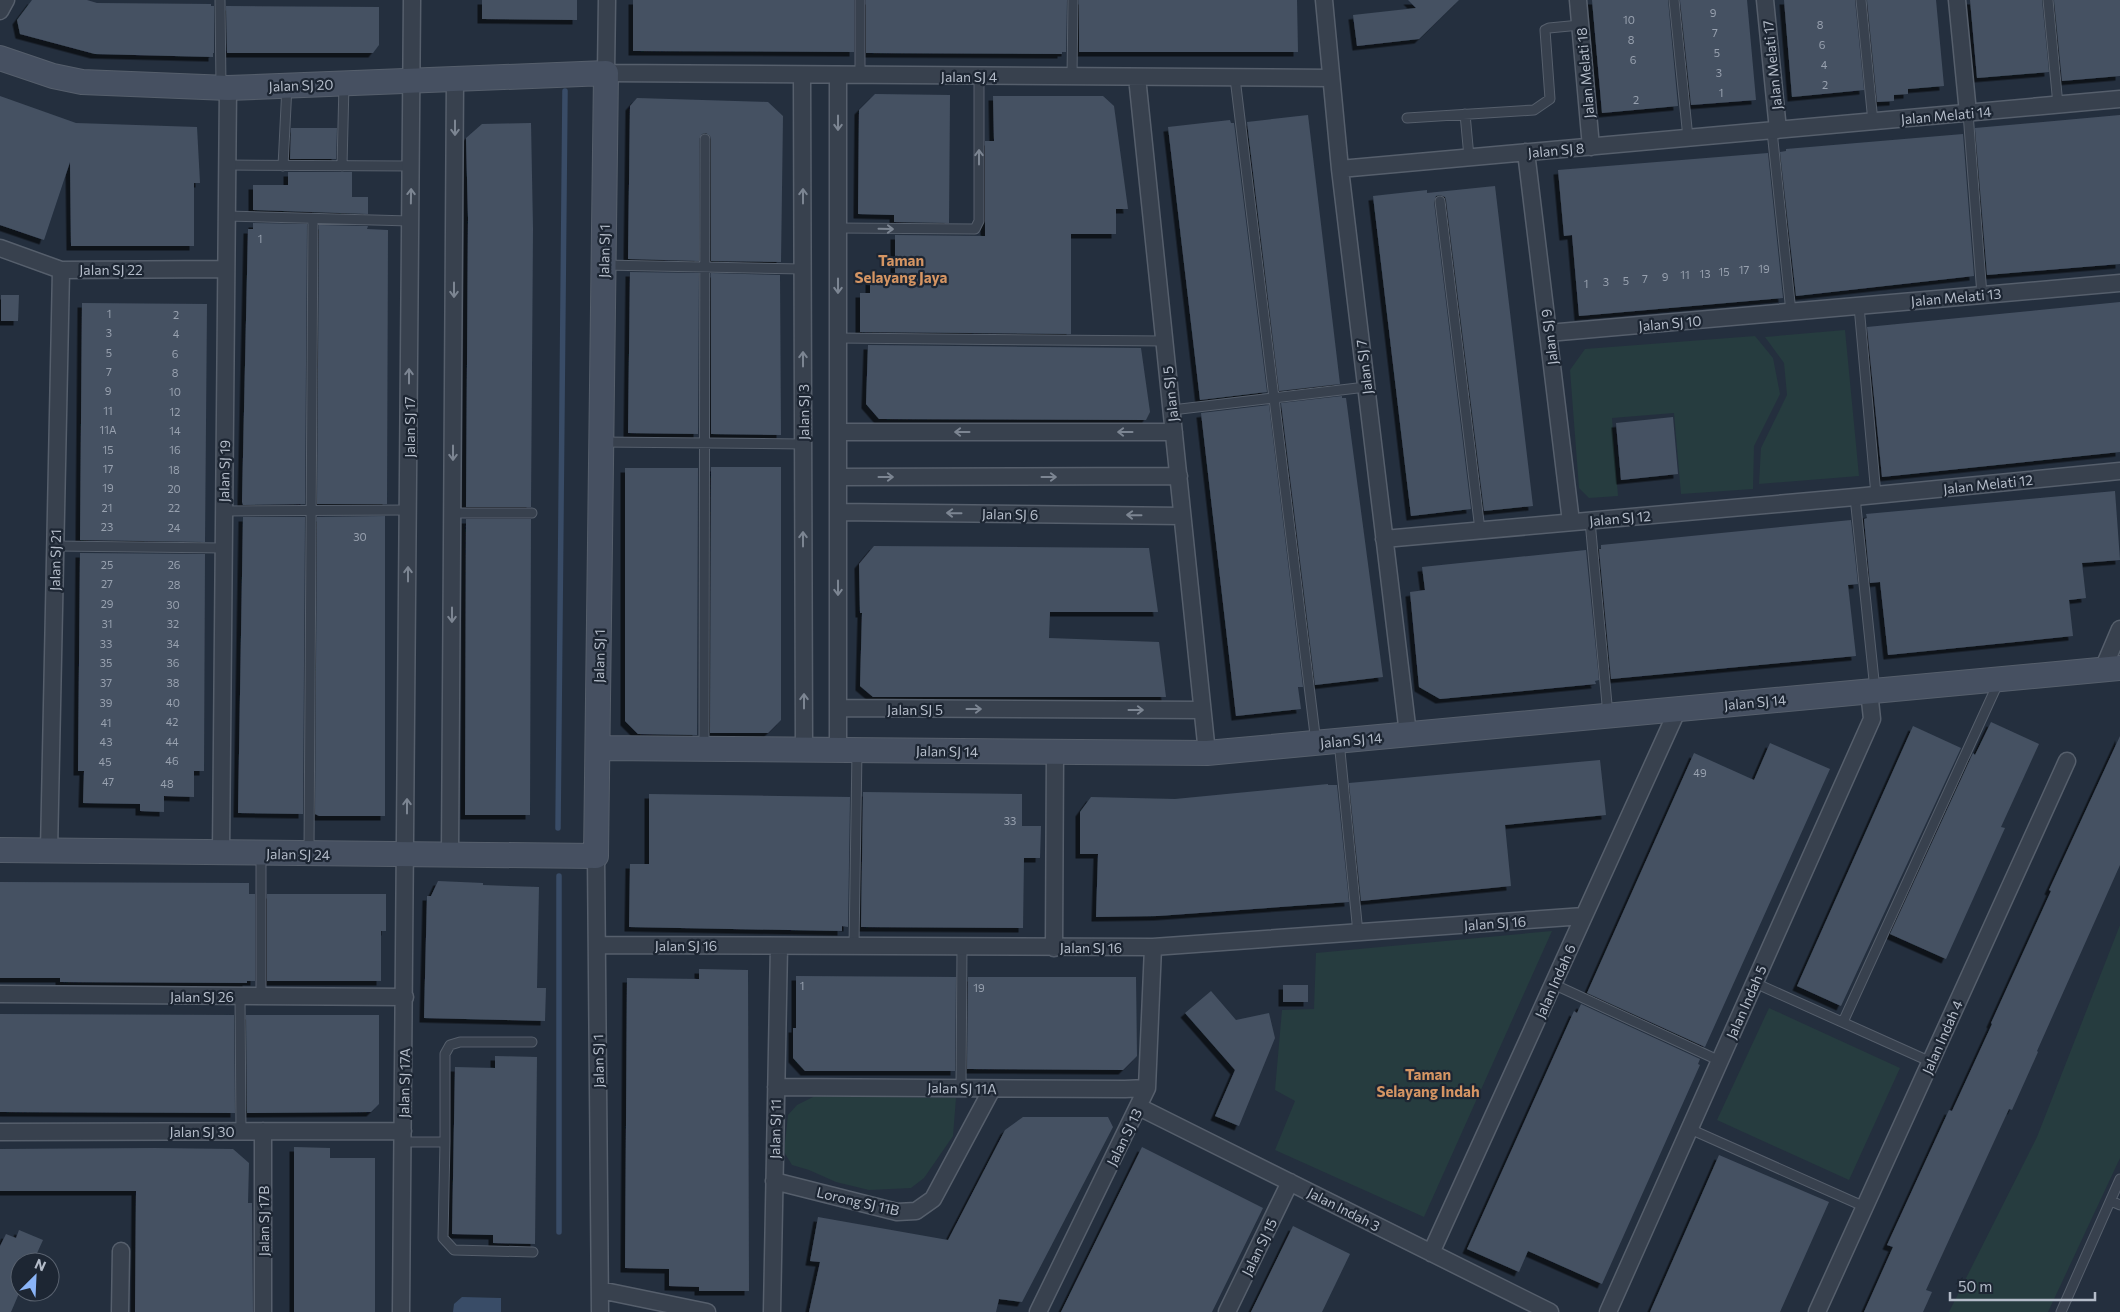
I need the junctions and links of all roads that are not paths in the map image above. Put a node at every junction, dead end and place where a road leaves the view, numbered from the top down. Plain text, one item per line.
1 (6, 0) edge
2 (220, 0) edge
3 (412, 0) edge
4 (606, 0) edge
5 (860, 0) edge
6 (1073, 0) edge
7 (1324, 0) edge
8 (1578, 0) edge
9 (1674, 0) edge
10 (1765, 0) edge
11 (1861, 0) edge
12 (1957, 0) edge
13 (2048, 0) edge
14 (0, 11) edge
15 (1580, 25) junction
16 (0, 58) edge
17 (606, 73) junction
18 (802, 74) junction
19 (838, 75) junction
20 (860, 75) junction
21 (979, 76) junction
22 (1072, 76) junction
23 (1137, 77) junction
24 (1235, 78) junction
25 (1331, 78) junction
26 (456, 79) junction
27 (411, 81) junction
28 (344, 84) junction
29 (286, 86) junction
30 (224, 88) junction
31 (2120, 99) edge
32 (2058, 105) junction
33 (1968, 113) junction
34 (1466, 114) junction
35 (1407, 118) dead end
36 (1873, 122) junction
37 (1775, 130) junction
38 (1688, 138) junction
39 (705, 139) dead end
40 (1591, 147) junction
41 (1526, 152) junction
42 (1469, 157) junction
43 (227, 165) junction
44 (283, 166) junction
45 (342, 166) junction
46 (411, 166) junction
47 (1340, 168) junction
48 (1440, 201) dead end
49 (226, 216) junction
50 (313, 218) junction
51 (410, 221) junction
52 (838, 228) junction
53 (0, 248) edge
54 (604, 264) junction
55 (705, 267) junction
56 (226, 269) junction
57 (803, 269) junction
58 (61, 270) junction
59 (2120, 282) edge
60 (1982, 295) junction
61 (1859, 306) junction
62 (1791, 312) junction
63 (1548, 333) junction
64 (838, 338) junction
65 (1165, 341) junction
66 (1366, 387) junction
67 (1274, 398) junction
68 (1172, 410) junction
69 (838, 432) junction
70 (1174, 432) junction
71 (601, 442) junction
72 (705, 443) junction
73 (803, 444) junction
74 (2120, 471) edge
75 (1178, 476) junction
76 (838, 477) junction
77 (1876, 495) junction
78 (1855, 497) junction
79 (311, 510) junction
80 (408, 510) junction
81 (224, 511) junction
82 (838, 512) junction
83 (453, 513) junction
84 (532, 513) dead end
85 (1182, 516) junction
86 (1590, 521) junction
87 (1571, 522) junction
88 (1480, 530) junction
89 (1384, 538) junction
90 (56, 546) junction
91 (224, 548) junction
92 (2120, 629) edge
93 (2111, 668) edge
94 (2000, 678) junction
95 (1872, 690) junction
96 (838, 708) junction
97 (1678, 709) junction
98 (1202, 710) junction
99 (1608, 715) junction
100 (1408, 734) junction
101 (1327, 742) junction
102 (598, 748) junction
103 (704, 749) junction
104 (804, 750) junction
105 (848, 750) junction
106 (1055, 752) junction
107 (1207, 754) junction
108 (2067, 761) dead end
109 (0, 850) edge
110 (50, 851) junction
111 (220, 853) junction
112 (261, 853) junction
113 (309, 854) junction
114 (406, 855) junction
115 (450, 855) junction
116 (596, 856) junction
117 (1584, 916) junction
118 (1358, 933) junction
119 (597, 945) junction
120 (779, 946) junction
121 (854, 946) junction
122 (962, 947) junction
123 (1153, 947) junction
124 (1054, 948) junction
125 (1755, 983) junction
126 (1553, 984) junction
127 (0, 994) edge
128 (240, 996) junction
129 (261, 996) junction
130 (405, 997) junction
131 (1843, 1022) junction
132 (532, 1042) dead end
133 (1720, 1061) junction
134 (1931, 1062) junction
135 (776, 1087) junction
136 (961, 1088) junction
137 (1147, 1088) junction
138 (992, 1089) junction
139 (1139, 1107) junction
140 (1690, 1128) junction
141 (241, 1131) junction
142 (263, 1131) junction
143 (0, 1132) edge
144 (403, 1136) junction
145 (445, 1142) junction
146 (2120, 1179) edge
147 (774, 1181) junction
148 (1290, 1182) junction
149 (2110, 1201) junction
150 (2120, 1205) edge
151 (1865, 1207) junction
152 (121, 1251) dead end
153 (533, 1252) dead end
154 (1431, 1253) junction
155 (600, 1290) junction
156 (120, 1312) edge
157 (263, 1312) edge
158 (401, 1312) edge
159 (600, 1312) edge
160 (707, 1312) edge
161 (772, 1312) edge
162 (1038, 1312) edge
163 (1227, 1312) edge
164 (1550, 1312) edge
165 (1608, 1312) edge
166 (1817, 1312) edge
167 (2061, 1312) edge

1 - 14 street
2 - 30 lane
3 - 27 street, Jalan SJ 17
4 - 17 street, Jalan SJ 1
5 - 20 lane
6 - 22 lane
7 - 25 street, Jalan SJ 7
8 - 15 street, Jalan Melati 18
9 - 38 lane
10 - 37 street, Jalan Melati 17
11 - 36 lane
12 - 33 street
13 - 32 lane
15 - 34 lane
15 - 40 street, Jalan Melati 18
16 - 30 street, Jalan SJ 20
17 - 18 street, Jalan SJ 4
17 - 26 street, Jalan SJ 20
17 - 54 street, Jalan SJ 1
18 - 19 street, Jalan SJ 4
57 -> 18 street, Jalan SJ 3
19 - 20 street, Jalan SJ 4
19 -> 52 street
20 - 21 street, Jalan SJ 4
21 - 22 street, Jalan SJ 4
52 -> 21 lane
22 - 23 street, Jalan SJ 4
23 - 24 street, Jalan SJ 4
23 - 65 street, Jalan SJ 5
24 - 25 street, Jalan SJ 4
24 - 67 lane
25 - 47 street, Jalan SJ 7
26 - 27 street, Jalan SJ 20
26 -> 83 street
27 - 28 street, Jalan SJ 20
27 - 46 street, Jalan SJ 17
28 - 29 street, Jalan SJ 20
28 - 45 lane
29 - 30 street, Jalan SJ 20
29 - 44 lane
30 - 43 street, Jalan SJ 19
31 - 32 street, Jalan Melati 14
32 - 33 street, Jalan Melati 14
33 - 36 street, Jalan Melati 14
33 - 60 lane
34 - 35 lane
34 - 42 lane
36 - 37 street, Jalan Melati 14
37 - 38 street, Jalan SJ 8
37 - 62 lane
38 - 40 street, Jalan SJ 8
39 - 55 lane
40 - 41 street, Jalan SJ 8
41 - 42 street, Jalan SJ 8
41 - 63 street, Jalan SJ 9
42 - 47 street, Jalan SJ 8
43 - 44 lane
43 - 49 street, Jalan SJ 19
44 - 45 lane
45 - 46 lane
51 -> 46 street, Jalan SJ 17
47 - 66 street, Jalan SJ 7
48 - 88 lane
49 - 50 lane
49 - 56 street, Jalan SJ 19
50 - 51 lane
50 - 79 lane
80 -> 51 street, Jalan SJ 17
52 -> 64 street
53 - 58 street, Jalan SJ 22
54 - 55 lane
54 - 71 street, Jalan SJ 1
55 - 57 lane
55 - 72 lane
56 - 58 street, Jalan SJ 22
56 - 81 street, Jalan SJ 19
73 -> 57 street, Jalan SJ 3
58 - 90 street, Jalan SJ 21
59 - 60 street, Jalan Melati 13
60 - 61 street, Jalan Melati 13
61 - 62 street, Jalan Melati 13
61 - 77 lane
62 - 63 street, Jalan SJ 10
63 - 87 street, Jalan SJ 9
64 - 65 lane
64 - 69 street
65 - 68 street, Jalan SJ 5
66 - 67 lane
66 - 89 street, Jalan SJ 7
67 - 68 lane
67 - 101 lane
68 - 70 street, Jalan SJ 5
70 -> 69 street
69 - 76 street
70 - 75 street, Jalan SJ 5
71 - 72 lane
71 - 102 street, Jalan SJ 1
72 - 73 lane
72 - 103 lane
104 -> 73 street, Jalan SJ 3
74 - 77 street, Jalan Melati 12
76 -> 75 street
75 - 85 street, Jalan SJ 5
76 - 82 street
77 - 78 street, Jalan Melati 12
78 - 86 street, Jalan SJ 12
78 - 95 lane
79 - 80 lane
79 - 81 lane
79 - 113 lane
114 -> 80 street, Jalan SJ 17
81 - 91 street, Jalan SJ 19
85 -> 82 street, Jalan SJ 6
82 -> 96 street
83 - 84 lane
83 -> 115 street
85 - 98 street, Jalan SJ 5
86 - 87 street, Jalan SJ 12
86 - 99 lane
87 - 88 street, Jalan SJ 12
88 - 89 street, Jalan SJ 12
89 - 100 street, Jalan SJ 7
90 - 91 lane
90 - 110 street, Jalan SJ 21
91 - 111 street, Jalan SJ 19
92 - 93 street
93 - 94 street, Jalan SJ 14
94 - 95 street, Jalan SJ 14
94 - 131 lane
95 - 97 street, Jalan SJ 14
95 - 125 street, Jalan Indah 5
96 -> 98 street, Jalan SJ 5
96 - 105 street
97 - 99 street, Jalan SJ 14
97 - 117 street, Jalan Indah 6
98 - 107 street, Jalan SJ 5
99 - 100 street, Jalan SJ 14
100 - 101 street, Jalan SJ 14
101 - 107 street, Jalan SJ 14
101 - 118 lane
102 - 103 street, Jalan SJ 14
102 - 116 street, Jalan SJ 1
103 - 104 street, Jalan SJ 14
104 - 105 street, Jalan SJ 14
105 - 106 street, Jalan SJ 14
105 - 121 lane
106 - 107 street, Jalan SJ 14
106 - 124 street
108 - 134 street, Jalan Indah 4
109 - 110 street, Jalan SJ 24
110 - 111 street, Jalan SJ 24
111 - 112 street, Jalan SJ 24
112 - 113 street, Jalan SJ 24
112 - 129 lane
113 - 114 street, Jalan SJ 24
114 - 115 street, Jalan SJ 24
114 - 130 street, Jalan SJ 17A
115 - 116 street, Jalan SJ 24
116 - 119 street, Jalan SJ 1
117 - 118 street, Jalan SJ 16
117 - 126 street, Jalan Indah 6
118 - 123 street, Jalan SJ 16
119 - 120 street, Jalan SJ 16
119 - 155 street, Jalan SJ 1
120 - 121 street, Jalan SJ 16
120 - 135 street, Jalan SJ 11
121 - 122 street, Jalan SJ 16
122 - 124 street, Jalan SJ 16
122 - 136 lane
123 - 124 street, Jalan SJ 16
123 - 137 street, Jalan SJ 13
125 - 131 lane
125 - 133 street, Jalan Indah 5
126 - 133 lane
126 - 154 street, Jalan Indah 6
127 - 128 street, Jalan SJ 26
128 - 129 street, Jalan SJ 26
128 - 141 lane
129 - 130 street, Jalan SJ 26
130 - 144 street, Jalan SJ 17A
131 - 134 lane
132 - 145 lane
133 - 140 street, Jalan Indah 5
134 - 151 street, Jalan Indah 4
135 - 136 street, Jalan SJ 11A
135 - 147 street, Jalan SJ 11
136 - 138 street, Jalan SJ 11A
137 - 138 street, Jalan SJ 11A
137 - 139 street, Jalan SJ 13
138 - 147 street, Lorong SJ 11B
139 - 148 street, Jalan Indah 3
139 - 162 street, Jalan SJ 13
140 - 151 lane
140 - 165 street, Jalan Indah 5
141 - 142 street, Jalan SJ 30
141 - 143 street, Jalan SJ 30
142 - 144 street, Jalan SJ 30
142 - 157 street, Jalan SJ 17B
144 - 145 lane
144 - 158 street, Jalan SJ 17A
145 - 153 lane
146 - 149 lane
147 - 161 street, Jalan SJ 11
148 - 154 street, Jalan Indah 3
148 - 163 street, Jalan SJ 15
149 - 150 lane
149 - 167 lane
151 - 166 street, Jalan Indah 4
152 - 156 street
154 - 164 street, Jalan Indah 3
155 - 159 street, Jalan SJ 1
155 - 160 street

